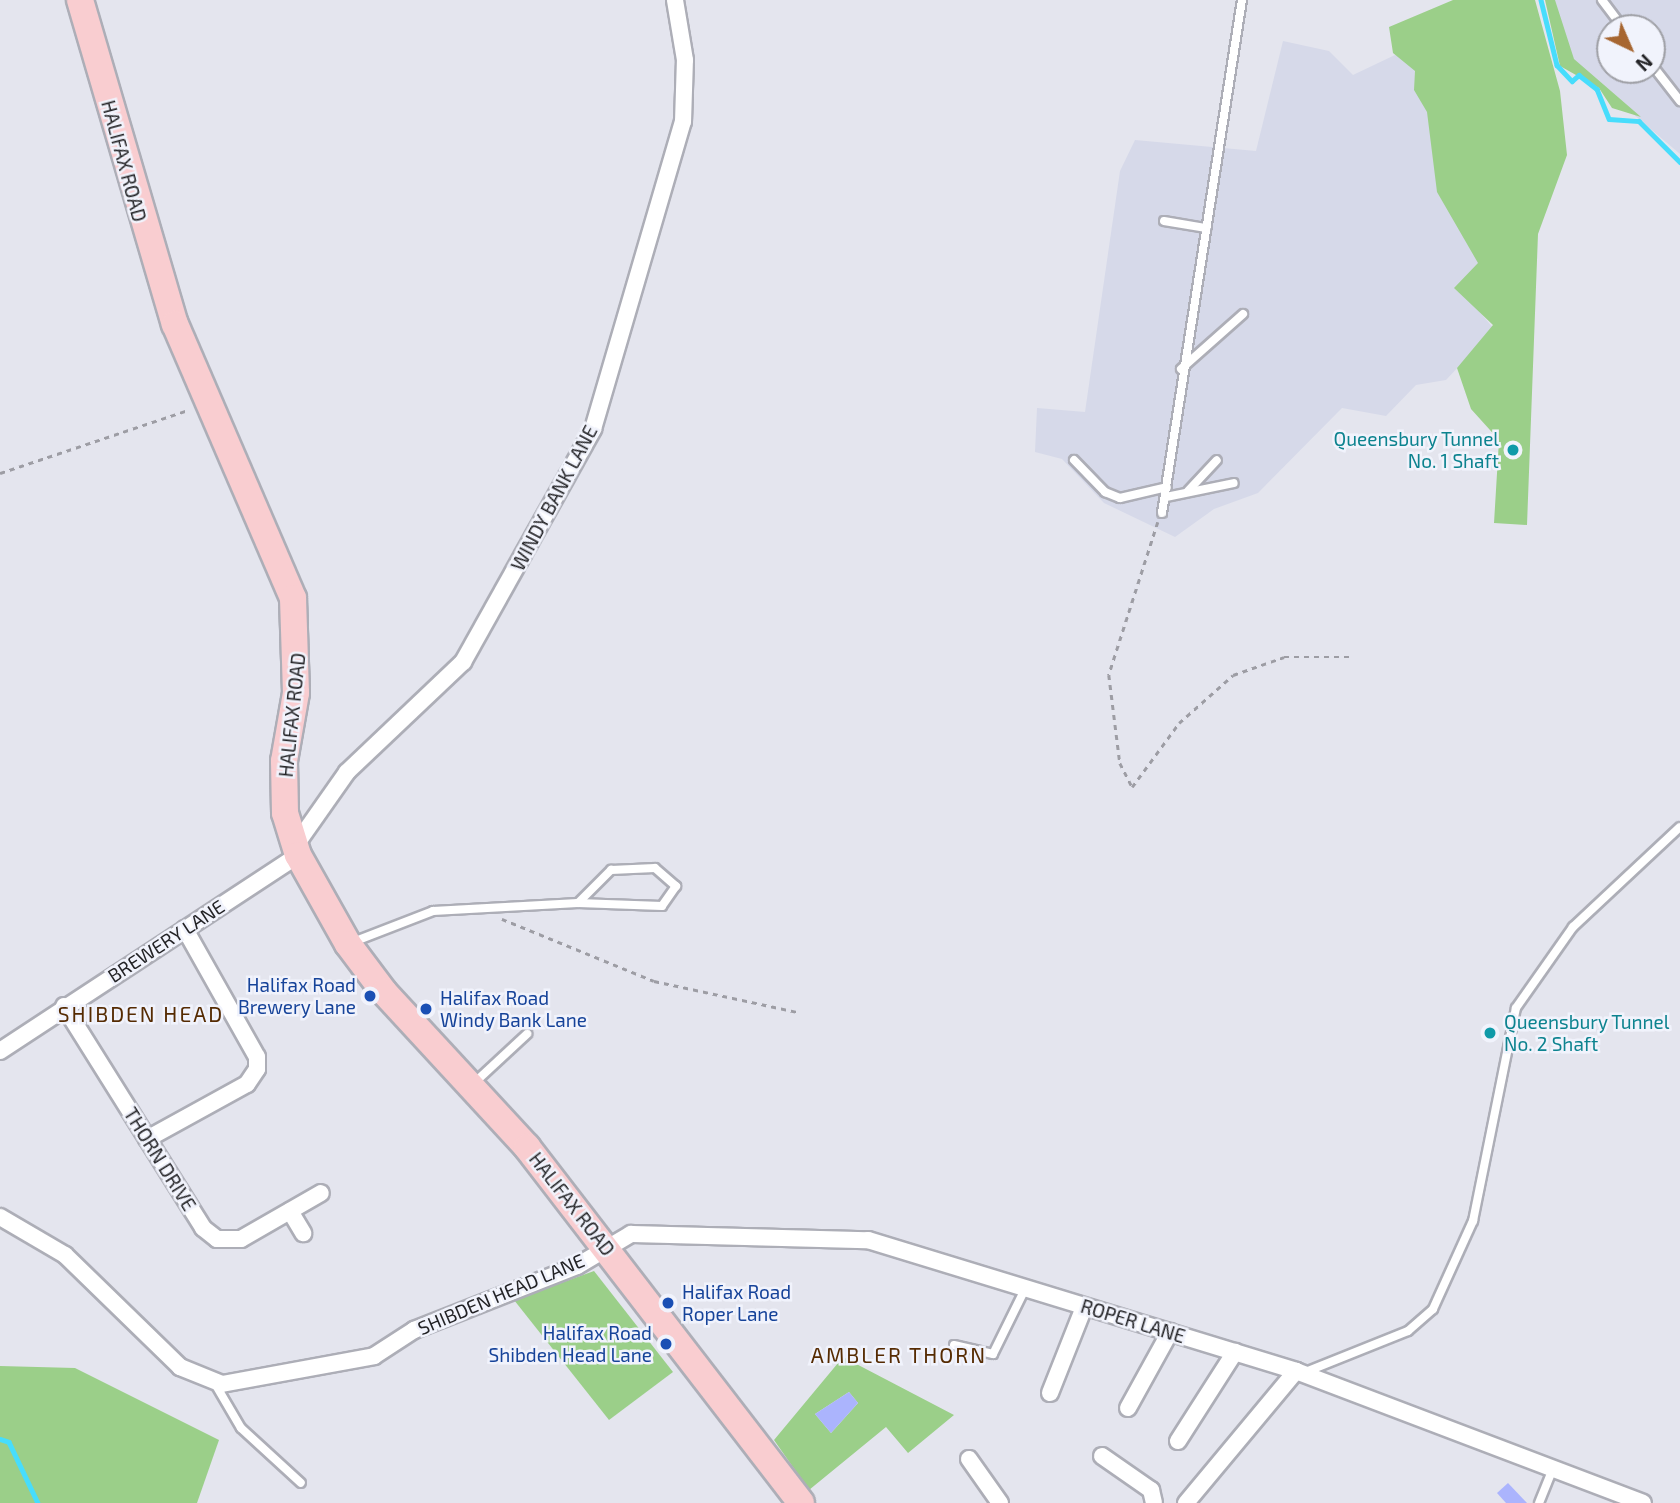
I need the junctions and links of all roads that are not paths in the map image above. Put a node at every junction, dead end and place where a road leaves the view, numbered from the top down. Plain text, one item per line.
1 (80, 0) edge
2 (674, 0) edge
3 (1242, 0) edge
4 (1666, 83) edge
5 (1680, 101) edge
6 (1164, 221) dead end
7 (1206, 228) junction
8 (1243, 314) dead end
9 (1181, 369) junction
10 (1074, 460) dead end
11 (1217, 460) dead end
12 (1234, 483) dead end
13 (1167, 487) junction
14 (1186, 493) junction
15 (1166, 497) junction
16 (1162, 513) road end
17 (1680, 827) edge
18 (297, 850) junction
19 (578, 904) junction
20 (185, 929) junction
21 (348, 944) junction
22 (64, 1006) junction
23 (527, 1034) dead end
24 (2, 1046) edge
25 (469, 1087) junction
26 (147, 1139) junction
27 (321, 1193) dead end
28 (290, 1211) junction
29 (0, 1217) edge
30 (303, 1233) dead end
31 (607, 1247) junction
32 (1025, 1289) junction
33 (1084, 1307) junction
34 (1170, 1332) junction
35 (954, 1345) dead end
36 (1235, 1352) junction
37 (1299, 1372) junction
38 (214, 1382) junction
39 (1050, 1393) dead end
40 (1128, 1408) dead end
41 (1178, 1441) dead end
42 (1102, 1456) dead end
43 (969, 1459) dead end
44 (1553, 1469) junction
45 (301, 1483) dead end
46 (801, 1503) edge
47 (1000, 1503) edge
48 (1153, 1503) edge
49 (1186, 1503) edge
50 (1539, 1503) edge
51 (1643, 1503) edge

1 - 18 main road, HALIFAX ROAD
2 - 18 street, WINDY BANK LANE
3 - 7 lane
4 - 5 lane
6 - 7 lane
7 - 9 lane
8 - 9 lane
9 - 13 lane
10 - 13 lane
11 - 14 lane
12 - 14 lane
13 - 15 lane
14 - 15 lane
15 - 16 lane
17 - 37 lane
18 - 20 street, BREWERY LANE
18 - 21 main road, HALIFAX ROAD
19 - 19 lane
19 - 21 lane
20 - 22 street, BREWERY LANE
20 - 26 street
21 - 25 main road, HALIFAX ROAD
22 - 24 street, BREWERY LANE
22 - 26 street, THORN DRIVE
23 - 25 lane
25 - 31 main road, HALIFAX ROAD
26 - 28 street, THORN DRIVE
27 - 28 street, THORN DRIVE
28 - 30 street
29 - 38 street, SHIBDEN HEAD LANE
31 - 32 street, ROPER LANE
31 - 38 street, SHIBDEN HEAD LANE
31 - 46 main road, HALIFAX ROAD
32 - 33 street, ROPER LANE
32 - 35 lane
33 - 34 street, ROPER LANE
33 - 39 street
34 - 36 street, ROPER LANE
34 - 40 street
36 - 37 street, ROPER LANE
36 - 41 street
37 - 44 street, ROPER LANE
37 - 49 street
38 - 45 lane
42 - 48 street
43 - 47 street
44 - 50 lane
44 - 51 street, ROPER LANE

